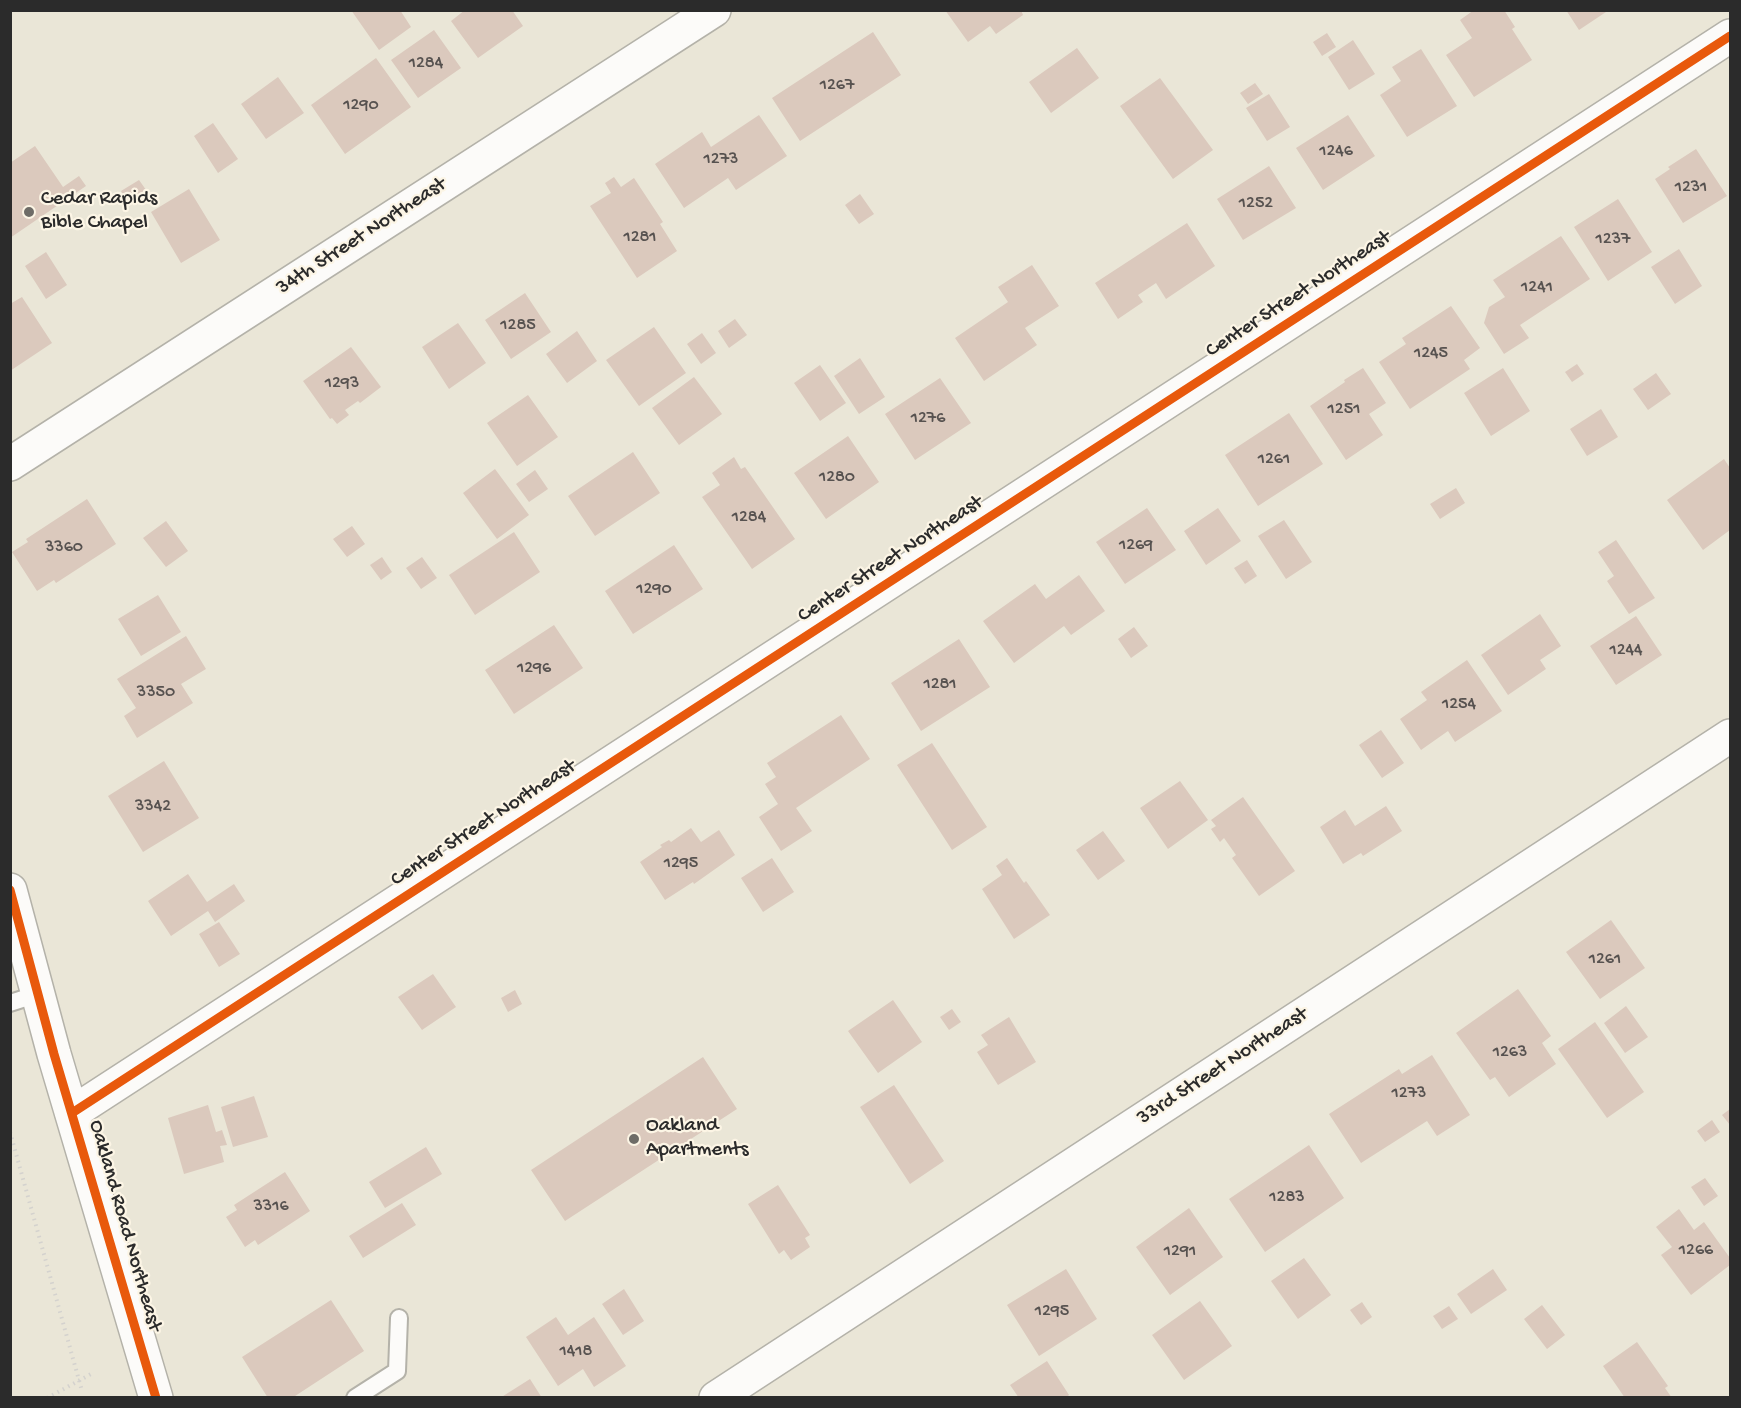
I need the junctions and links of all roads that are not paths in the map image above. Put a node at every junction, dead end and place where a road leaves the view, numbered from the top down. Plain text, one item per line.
1 (714, 10) edge
2 (1731, 36) edge
3 (10, 464) edge
4 (1731, 736) edge
5 (10, 890) edge
6 (24, 999) edge
7 (72, 1113) junction
8 (399, 1318) dead end
9 (154, 1397) edge
10 (356, 1398) edge
11 (716, 1398) edge

1 - 3 street, 34th Street Northeast
2 - 7 street, Center Street Northeast
4 - 11 street, 33rd Street Northeast
5 - 6 street, Oakland Road Northeast
6 - 7 street, Oakland Road Northeast
7 - 9 street, Oakland Road Northeast
8 - 10 lane

